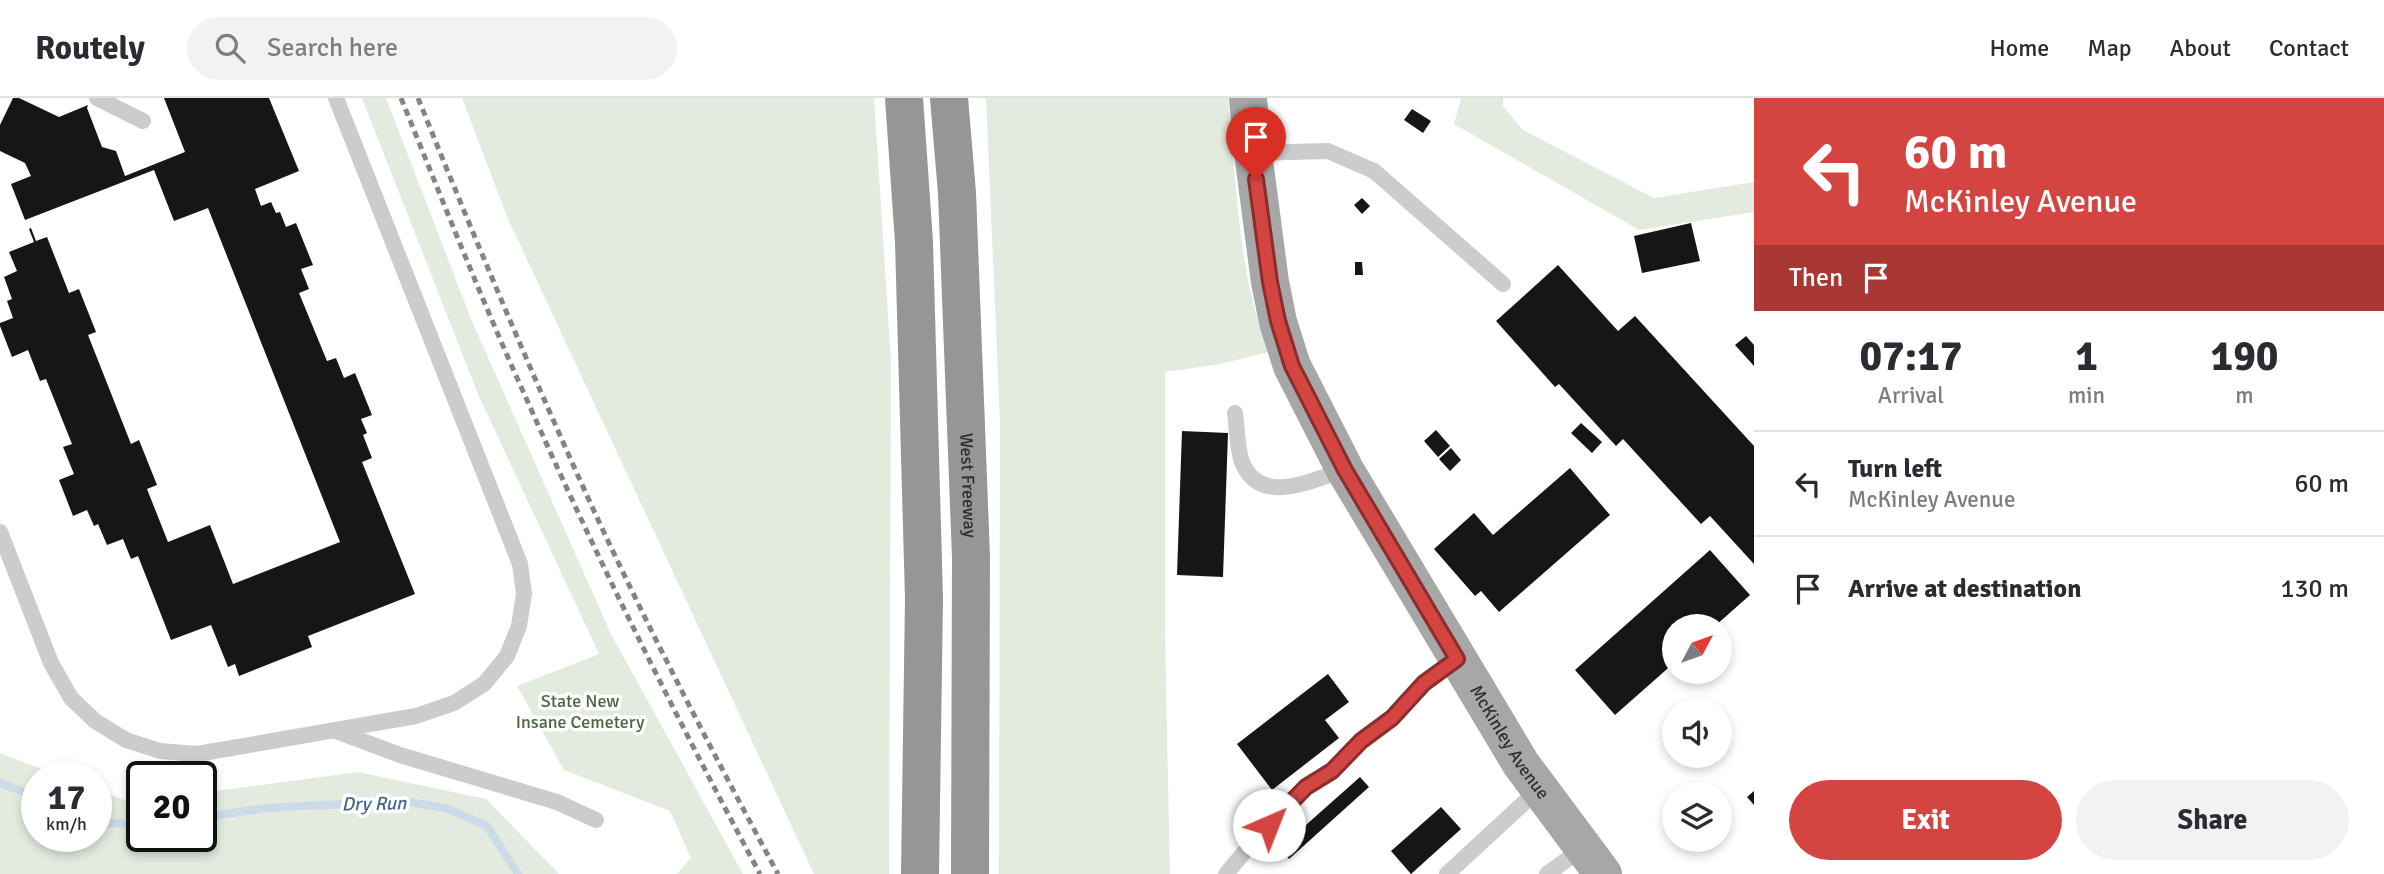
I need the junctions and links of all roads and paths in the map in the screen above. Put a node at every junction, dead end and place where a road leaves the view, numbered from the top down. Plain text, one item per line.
1 (97, 98) edge
2 (336, 98) edge
3 (904, 98) edge
4 (949, 98) edge
5 (1248, 98) edge
6 (144, 121) dead end
7 (1253, 153) junction
8 (1503, 284) dead end
9 (1235, 413) dead end
10 (1345, 470) junction
11 (0, 532) edge
12 (1457, 659) junction
13 (334, 730) junction
14 (1539, 789) junction
15 (596, 820) dead end
16 (1593, 861) edge
17 (920, 874) edge
18 (970, 874) edge
19 (1226, 874) edge
20 (1447, 874) edge
21 (1546, 874) edge

1 - 6 lane
2 - 13 lane
3 - 17 highway
4 - 18 highway, West Freeway
5 - 7 main road, McKinley Avenue
7 - 8 lane
7 - 10 main road, McKinley Avenue
9 - 10 lane
10 - 12 main road, McKinley Avenue
11 - 13 lane
12 - 14 main road, McKinley Avenue
12 - 19 lane
13 - 15 lane
14 - 16 main road, McKinley Avenue
14 - 20 lane
16 - 21 lane

